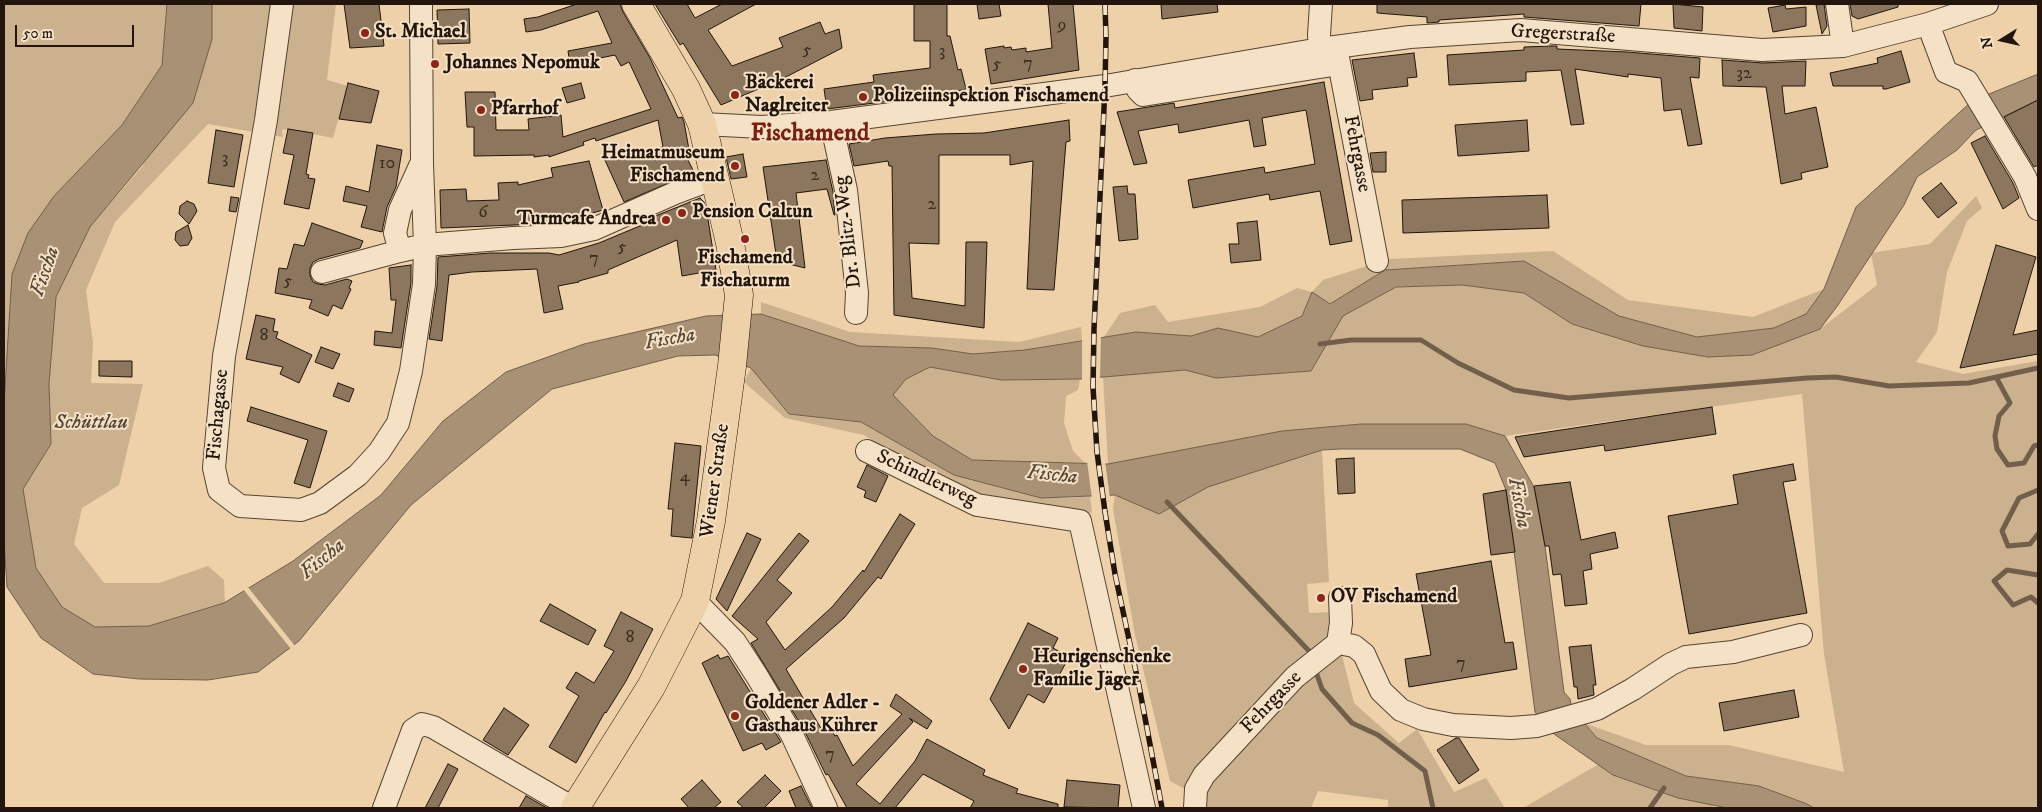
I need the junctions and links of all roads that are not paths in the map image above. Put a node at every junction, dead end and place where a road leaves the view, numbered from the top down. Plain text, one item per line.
1 (282, 4) edge
2 (421, 4) edge
3 (636, 4) edge
4 (1322, 4) edge
5 (1837, 4) edge
6 (1988, 4) edge
7 (1928, 24) junction
8 (1843, 46) junction
9 (1332, 53) junction
10 (831, 122) junction
11 (702, 124) junction
12 (422, 164) junction
13 (715, 178) junction
14 (2038, 209) edge
15 (426, 245) junction
16 (400, 250) junction
17 (1377, 261) dead end
18 (322, 272) dead end
19 (856, 313) dead end
20 (867, 451) dead end
21 (1340, 598) dead end
22 (696, 601) junction
23 (1802, 635) dead end
24 (1334, 646) junction
25 (384, 808) edge
26 (574, 808) edge
27 (826, 808) edge
28 (1144, 808) edge
29 (1194, 808) edge

1 - 15 street, Fischagasse
2 - 12 street, Fischagasse
3 - 11 main road, Wiener Straße
4 - 9 street, Fehrgasse
5 - 8 street
6 - 7 street, Gregerstraße
7 - 8 street, Gregerstraße
7 - 14 street
8 - 9 street, Gregerstraße
9 - 10 street, Gregerstraße
9 - 17 street, Fehrgasse
10 - 11 street, Gregerstraße
10 - 19 street, Dr. Blitz-Weg
11 - 13 main road, Wiener Straße
12 - 15 street, Fischagasse
12 - 16 street
13 - 15 street
13 - 22 main road, Wiener Straße
15 - 16 street
16 - 18 street
20 - 28 street, Schindlerweg
21 - 24 street
22 - 26 main road, Wiener Straße
22 - 27 street
23 - 24 street
24 - 29 street, Fehrgasse
25 - 26 street, Wiener Straße

